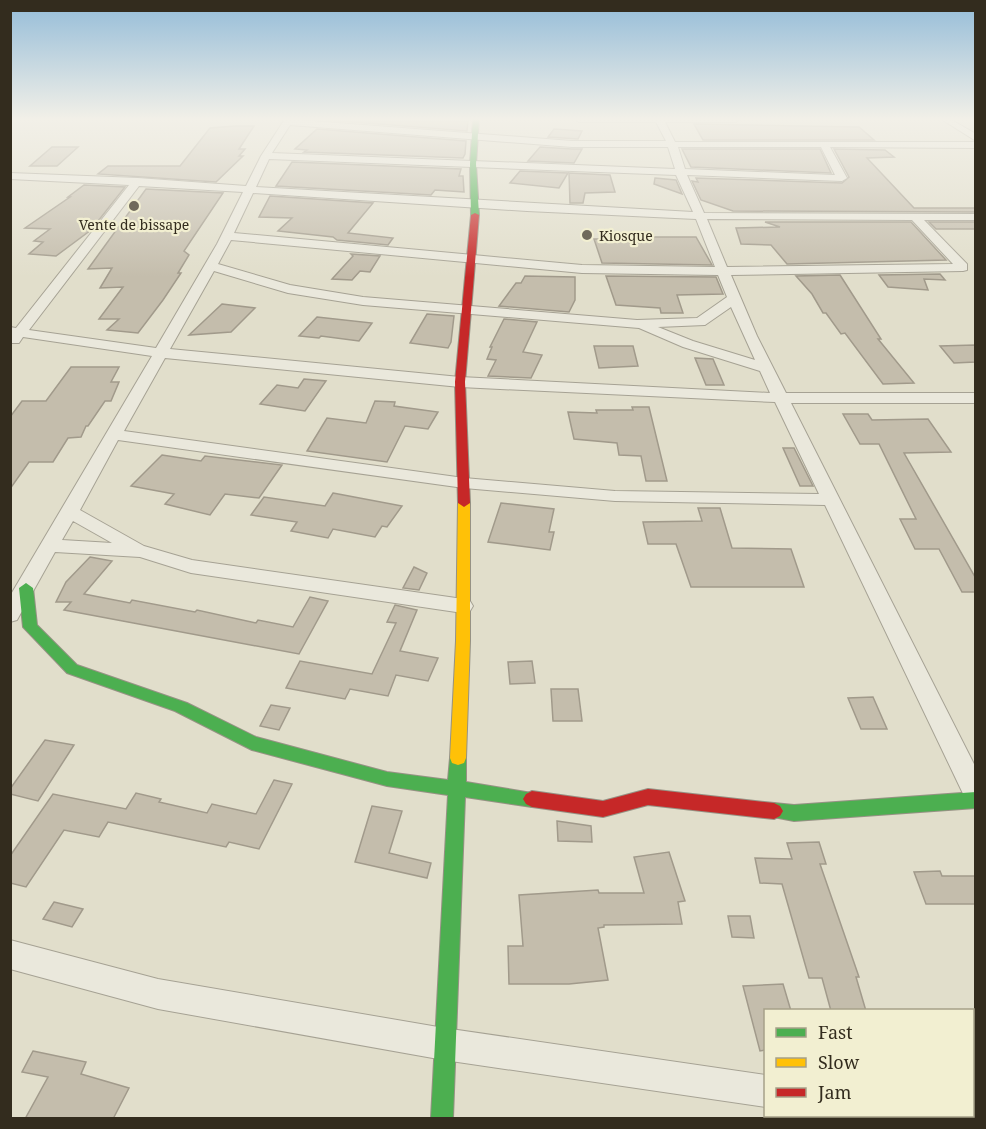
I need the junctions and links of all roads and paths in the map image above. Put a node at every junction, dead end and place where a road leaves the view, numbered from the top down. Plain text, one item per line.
1 (259, 172) edge
2 (474, 172) edge
3 (673, 172) edge
4 (681, 172) junction
5 (839, 172) edge
6 (10, 176) edge
7 (138, 182) junction
8 (251, 190) junction
9 (476, 205) junction
10 (700, 216) junction
11 (914, 216) junction
12 (975, 217) edge
13 (228, 236) junction
14 (472, 260) junction
15 (211, 266) junction
16 (723, 271) junction
17 (735, 298) junction
18 (467, 310) junction
19 (637, 324) junction
20 (14, 336) edge
21 (162, 353) junction
22 (766, 368) junction
23 (460, 382) junction
24 (781, 398) junction
25 (975, 398) edge
26 (115, 435) junction
27 (464, 483) junction
28 (831, 500) junction
29 (70, 512) junction
30 (51, 546) junction
31 (141, 551) junction
32 (26, 588) junction
33 (463, 606) junction
34 (10, 615) edge
35 (455, 790) junction
36 (975, 794) edge
37 (975, 800) edge
38 (10, 954) edge
39 (444, 1044) junction
40 (764, 1091) edge
41 (442, 1119) edge

1 - 8 street
2 - 9 street
3 - 4 street
4 - 5 street
4 - 10 street
6 - 7 street
7 - 8 street
7 - 20 street
8 - 9 street
8 - 13 street
9 - 10 street
9 - 14 street
10 - 11 street
10 - 16 street
11 - 12 street
11 - 16 street
13 - 14 street
13 - 15 street
14 - 16 street
14 - 18 street
15 - 18 street
15 - 21 street
16 - 17 street
17 - 19 street
17 - 22 street
18 - 19 street
18 - 23 street
19 - 22 street
20 - 21 street
21 - 23 street
21 - 26 street
22 - 24 street
23 - 24 street
23 - 27 street
24 - 25 street
24 - 28 street
26 - 27 street
26 - 29 street
27 - 28 street
27 - 33 street
28 - 36 street
29 - 30 street
29 - 31 street
30 - 31 street
30 - 32 street
31 - 33 street
32 - 34 street
32 - 35 street
33 - 35 street
35 - 37 street
35 - 39 street
38 - 39 street
39 - 40 street
39 - 41 street

